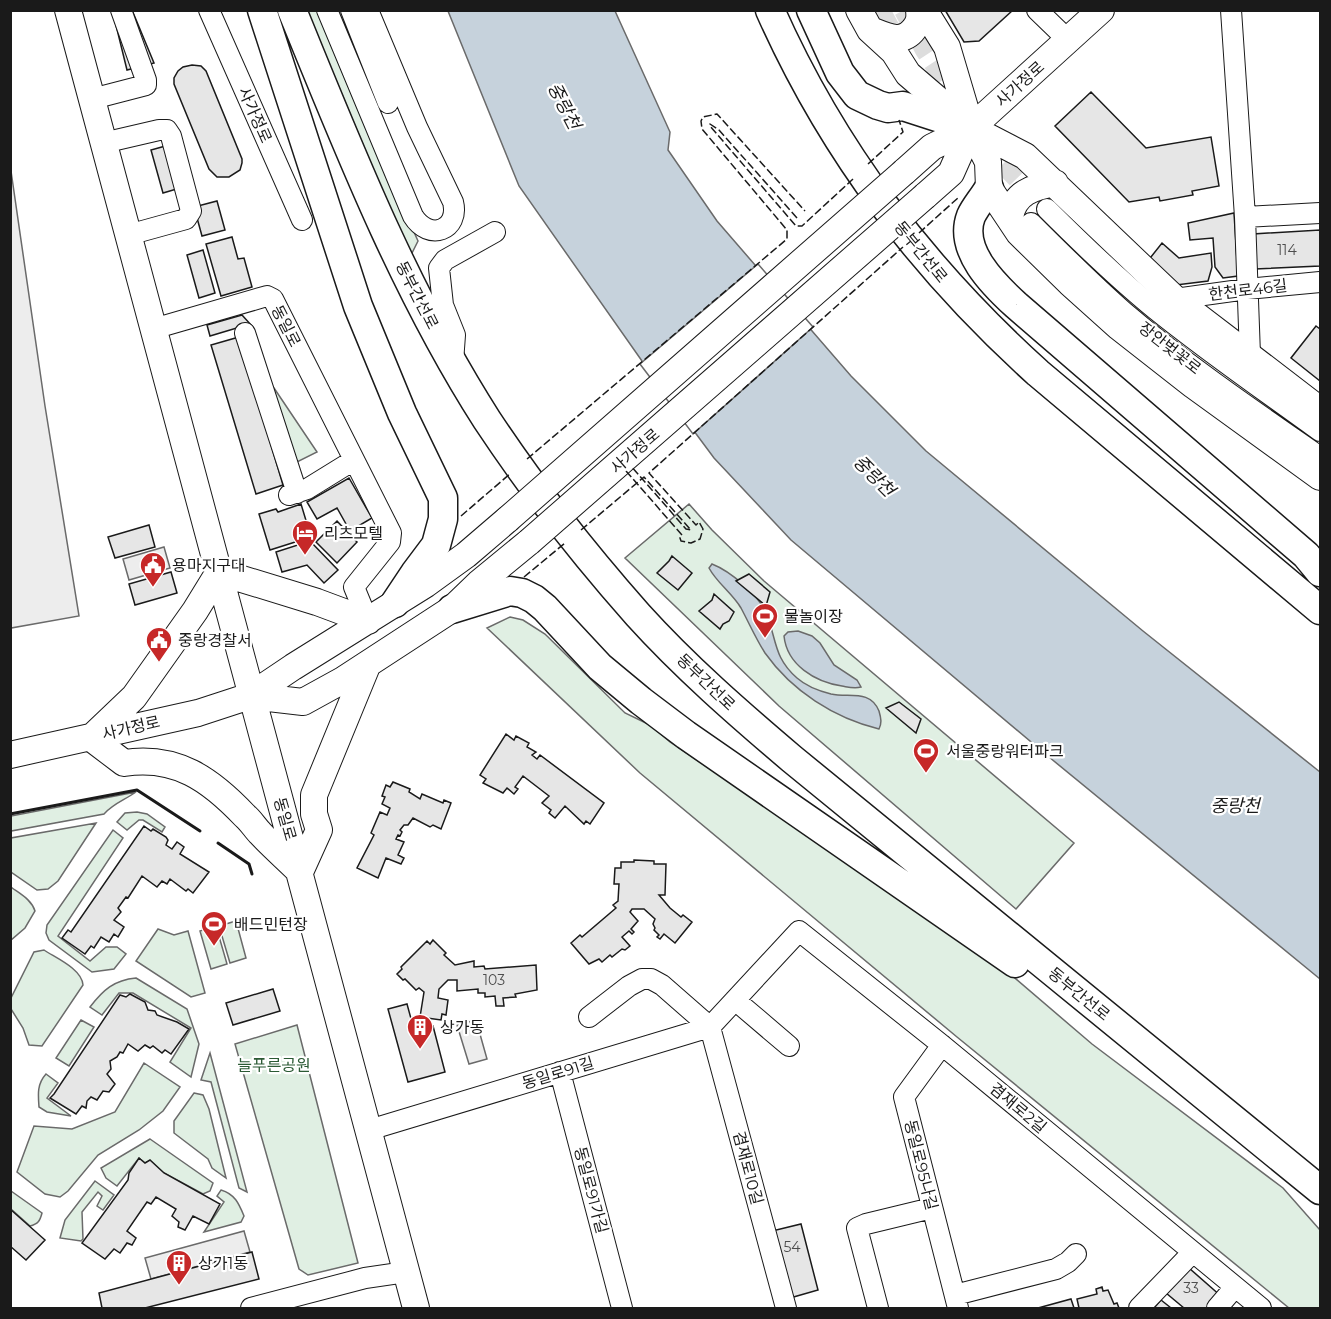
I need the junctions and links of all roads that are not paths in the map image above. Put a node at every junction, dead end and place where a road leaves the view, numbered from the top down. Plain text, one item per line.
1 (68, 10) edge
2 (121, 10) edge
3 (208, 10) edge
4 (262, 10) edge
5 (292, 10) edge
6 (327, 10) edge
7 (337, 10) edge
8 (351, 10) edge
9 (368, 10) edge
10 (770, 10) edge
11 (811, 10) edge
12 (919, 10) edge
13 (924, 10) edge
14 (1037, 10) edge
15 (1101, 10) edge
16 (1231, 10) edge
17 (865, 20) edge
18 (1068, 40) junction
19 (353, 63) junction
20 (92, 99) junction
21 (971, 128) junction
22 (104, 143) junction
23 (1055, 183) junction
24 (989, 188) junction
25 (1047, 209) tunnel mouth
26 (1320, 213) edge
27 (1245, 217) junction
28 (302, 220) dead end
29 (1021, 220) junction
30 (495, 231) dead end
31 (128, 235) junction
32 (1320, 282) edge
33 (1247, 289) junction
34 (1175, 299) junction
35 (153, 329) junction
36 (245, 333) dead end
37 (1250, 355) junction
38 (453, 362) junction
39 (1320, 410) edge
40 (1320, 431) edge
41 (1320, 457) edge
42 (354, 460) junction
43 (1320, 477) edge
44 (219, 572) junction
45 (1320, 572) edge
46 (395, 603) junction
47 (452, 609) junction
48 (1320, 610) edge
49 (368, 621) junction
50 (367, 666) junction
51 (250, 696) junction
52 (91, 738) junction
53 (10, 755) edge
54 (300, 872) junction
55 (735, 1000) junction
56 (589, 1017) dead end
57 (1113, 1022) junction
58 (710, 1027) junction
59 (942, 1045) junction
60 (789, 1046) dead end
61 (560, 1072) junction
62 (369, 1130) junction
63 (1320, 1190) edge
64 (932, 1208) junction
65 (1193, 1252) junction
66 (1076, 1254) dead end
67 (406, 1272) junction
68 (1236, 1287) junction
69 (956, 1302) edge
70 (289, 1303) edge
71 (251, 1308) edge
72 (416, 1308) edge
73 (622, 1308) edge
74 (786, 1308) edge
75 (878, 1308) edge
76 (1139, 1308) edge
77 (1217, 1308) edge
78 (1261, 1308) edge

1 - 20 main road, 동일로
2 - 20 street
3 - 28 street, 사가정로
4 - 46 highway
5 - 38 highway, 동부간선로
6 - 19 street
7 - 19 street
8 - 19 street
9 - 19 street
10 - 48 highway, 동부간선로
11 - 21 highway
12 - 17 main road
13 - 21 main road
14 - 18 street
15 - 18 main road, 사가정로
16 - 27 street
17 - 21 main road
18 - 21 main road, 사가정로
20 - 22 main road, 동일로
21 - 23 main road
21 - 24 main road
21 - 46 main road, 사가정로, bridge
21 - 47 main road, 사가정로, bridge
22 - 31 main road, 동일로
22 - 31 street
23 - 29 main road
23 - 34 main road
24 - 29 main road
24 - 45 highway
25 - 40 street, 장안벚꽃로
26 - 27 street
27 - 33 street
29 - 41 street, 장안벚꽃로
29 - 43 main road
30 - 38 street
31 - 35 main road, 동일로
32 - 33 street, 한천로46길
33 - 34 street, 한천로46길
33 - 37 street
34 - 37 main road
35 - 42 street, 동일로
35 - 44 main road, 동일로
36 - 42 street
37 - 39 main road
38 - 57 highway, 동부간선로
42 - 49 street, 동일로
44 - 49 main road
44 - 51 main road, 동일로
44 - 52 main road
46 - 49 main road, 사가정로
47 - 50 main road, 사가정로
47 - 57 highway
49 - 51 main road, 사가정로
50 - 51 main road, 사가정로
50 - 54 main road
51 - 52 main road, 사가정로
51 - 54 main road, 동일로
52 - 53 main road, 사가정로
52 - 54 main road
54 - 62 main road, 동일로
55 - 58 street
55 - 59 street, 겸재로2길
55 - 60 street
56 - 58 street
57 - 63 highway, 동부간선로
58 - 61 street, 동일로91길
58 - 74 street, 겸재로10길
59 - 64 street, 동일로95나길
59 - 65 street, 겸재로2길
61 - 62 street, 동일로91길
61 - 73 street, 동일로91가길
62 - 67 main road, 동일로
64 - 69 street, 동일로95나길
64 - 75 street
65 - 68 street, 겸재로2길
65 - 76 street
66 - 69 street, 동일로95나길
67 - 70 street
67 - 72 main road, 동일로
68 - 77 street
68 - 78 street, 겸재로2길
70 - 71 street

